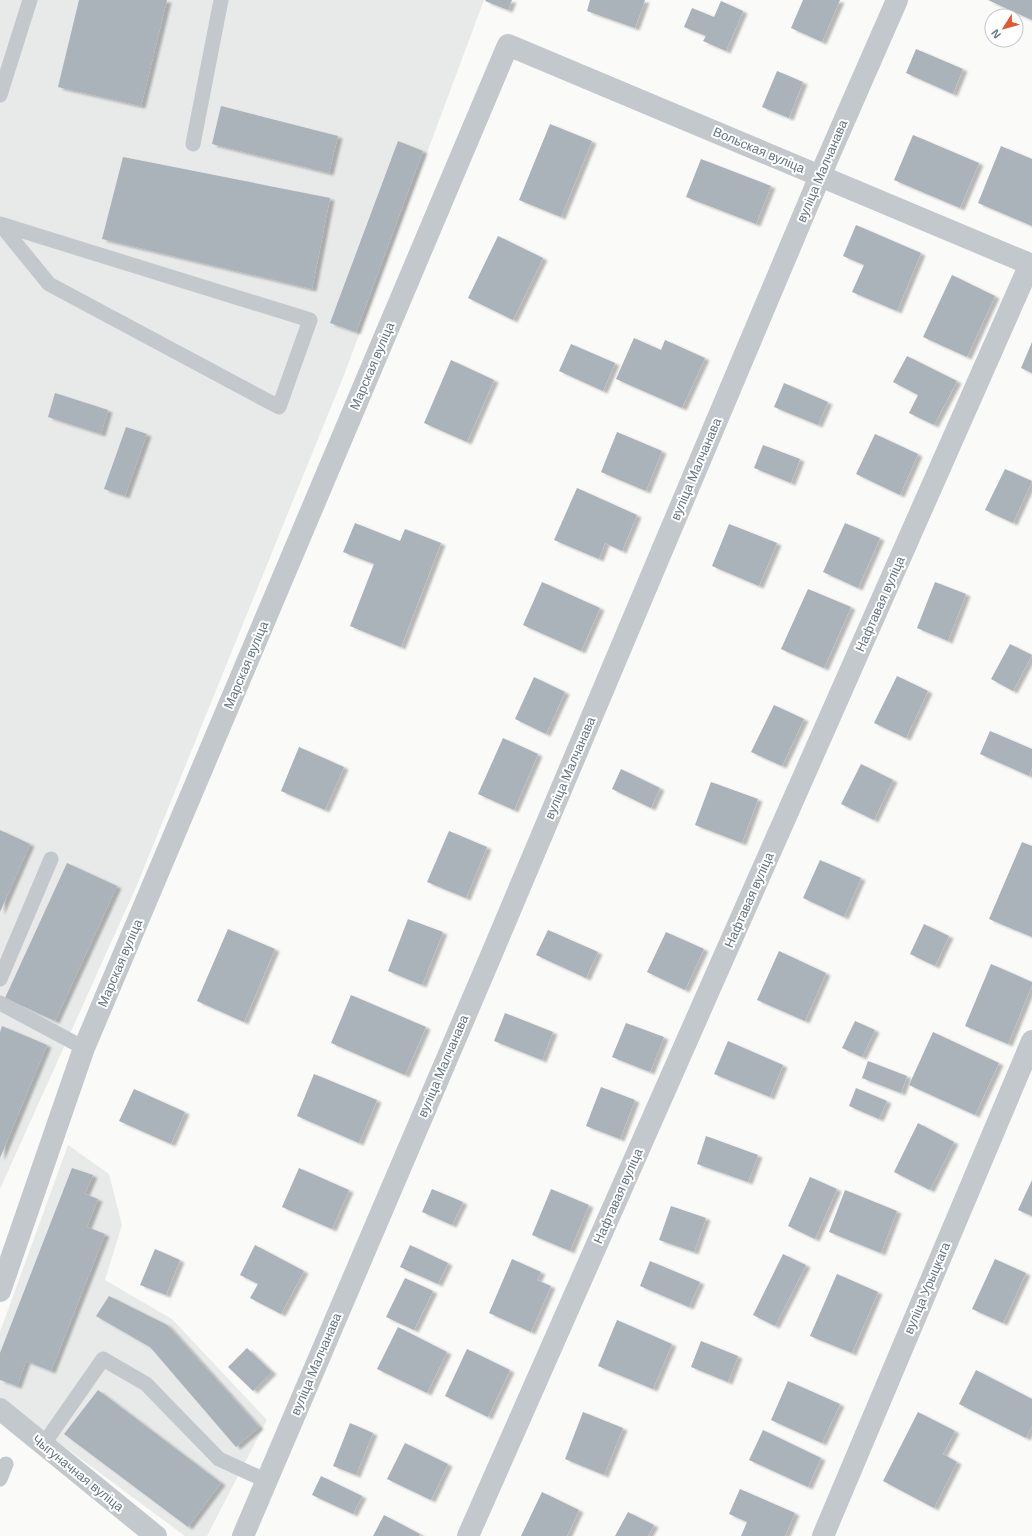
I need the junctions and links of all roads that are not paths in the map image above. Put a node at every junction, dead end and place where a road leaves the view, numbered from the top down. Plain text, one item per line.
1 (30, 0) edge
2 (221, 0) edge
3 (897, 0) edge
4 (508, 45) joint
5 (0, 95) edge
6 (193, 144) dead end
7 (820, 176) junction
8 (0, 224) edge
9 (1031, 264) edge
10 (51, 859) dead end
11 (0, 979) edge
12 (0, 1003) edge
13 (1032, 1041) edge
14 (84, 1048) junction
15 (0, 1291) edge
16 (0, 1409) edge
17 (43, 1445) junction
18 (6, 1464) dead end
19 (0, 1479) edge
20 (267, 1481) junction
21 (156, 1536) edge
22 (243, 1536) edge
23 (468, 1536) edge
24 (823, 1536) edge

1 - 5 lane
2 - 6 lane
3 - 7 street, вуліца Малчанава
4 - 7 street, Вольская вуліца
4 - 14 street, Марская вуліца
7 - 9 street, Вольская вуліца
7 - 20 street, вуліца Малчанава
8 - 8 lane
9 - 23 street, Нафтавая вуліца
10 - 11 lane
12 - 14 lane
13 - 24 street, вуліца Урыцкага
14 - 15 street, Марская вуліца
16 - 17 street, Чыгуначная вуліца
17 - 20 lane
17 - 21 street, Чыгуначная вуліца
18 - 19 lane
20 - 22 street, вуліца Малчанава

